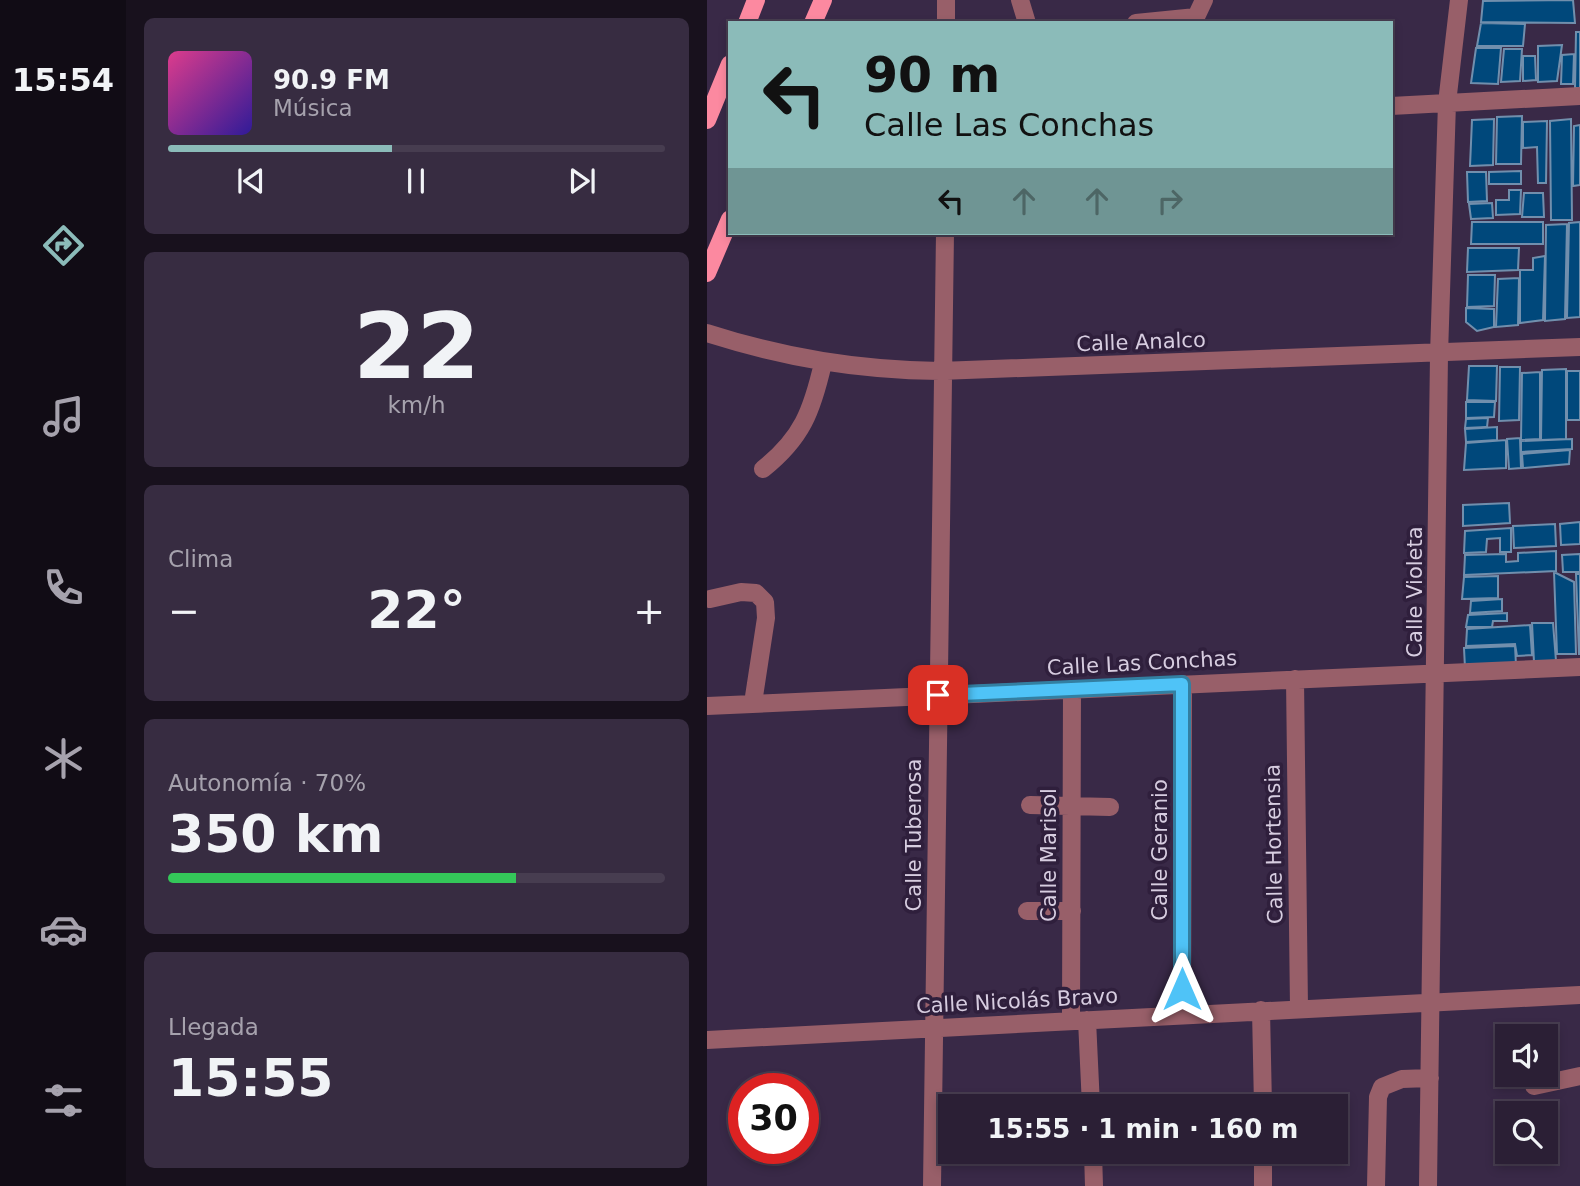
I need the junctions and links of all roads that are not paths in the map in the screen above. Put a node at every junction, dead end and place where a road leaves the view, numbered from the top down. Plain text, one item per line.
1 (756, 0) edge
2 (823, 0) edge
3 (946, 0) edge
4 (1020, 0) edge
5 (1203, 0) edge
6 (1459, 0) edge
7 (748, 21) edge
8 (814, 21) edge
9 (946, 21) edge
10 (1026, 21) edge
11 (1156, 21) edge
12 (728, 69) edge
13 (1580, 96) edge
14 (1447, 103) junction
15 (1393, 106) edge
16 (707, 120) edge
17 (728, 224) edge
18 (945, 235) edge
19 (707, 273) edge
20 (707, 333) edge
21 (1580, 348) edge
22 (1439, 355) junction
23 (823, 363) junction
24 (940, 371) junction
25 (763, 469) dead end
26 (710, 599) dead end
27 (1580, 667) edge
28 (1437, 672) junction
29 (1295, 679) junction
30 (1182, 684) junction
31 (1072, 689) junction
32 (938, 695) junction
33 (753, 704) junction
34 (707, 706) edge
35 (1030, 805) dead end
36 (1072, 806) junction
37 (1110, 807) dead end
38 (1027, 911) dead end
39 (1072, 911) junction
40 (1580, 995) edge
41 (1431, 1003) junction
42 (1299, 1008) junction
43 (1261, 1010) junction
44 (1182, 1015) junction
45 (1079, 1021) junction
46 (935, 1028) junction
47 (707, 1040) edge
48 (1580, 1076) edge
49 (1430, 1078) junction
50 (1558, 1081) edge
51 (1089, 1094) edge
52 (1263, 1094) edge
53 (1093, 1164) edge
54 (1263, 1164) edge
55 (932, 1186) edge
56 (1094, 1186) edge
57 (1263, 1186) edge
58 (1376, 1186) edge
59 (1428, 1186) edge

1 - 7 main road
2 - 8 main road
3 - 9 street
4 - 10 street
5 - 11 street
6 - 14 street, Calle Violeta
12 - 16 main road
13 - 14 street
14 - 15 street
14 - 22 street, Calle Violeta
17 - 19 main road
18 - 24 street, Calle Tuberosa
20 - 23 street, Calle Analco
21 - 22 street, Calle Analco
22 - 24 street, Calle Analco
22 - 28 street, Calle Violeta
23 - 24 street, Calle Analco
23 - 25 street
24 - 32 street, Calle Tuberosa
26 - 33 street
27 - 28 street, Calle Las Conchas
28 - 29 street, Calle Las Conchas
28 - 41 street, Calle Violeta
29 - 30 street, Calle Las Conchas
29 - 42 street, Calle Hortensia
30 - 31 street, Calle Las Conchas
30 - 44 street, Calle Geranio
31 - 32 street, Calle Las Conchas
31 - 36 street, Calle Marisol
32 - 33 street, Calle Las Conchas
32 - 46 street, Calle Tuberosa
33 - 34 street, Calle Las Conchas
35 - 36 street
36 - 37 street
36 - 39 street, Calle Marisol
38 - 39 street
39 - 45 street, Calle Marisol
40 - 41 street, Calle Nicolás Bravo
41 - 42 street, Calle Nicolás Bravo
41 - 49 street, Calle Violeta
42 - 43 street, Calle Nicolás Bravo
43 - 44 street, Calle Nicolás Bravo
43 - 52 street
44 - 45 street, Calle Nicolás Bravo
45 - 46 street, Calle Nicolás Bravo
45 - 51 street, Calle Marisol
46 - 47 street, Calle Nicolás Bravo
46 - 55 street, Calle Tuberosa
48 - 50 street
49 - 58 street
49 - 59 street, Calle Violeta
53 - 56 street
54 - 57 street

